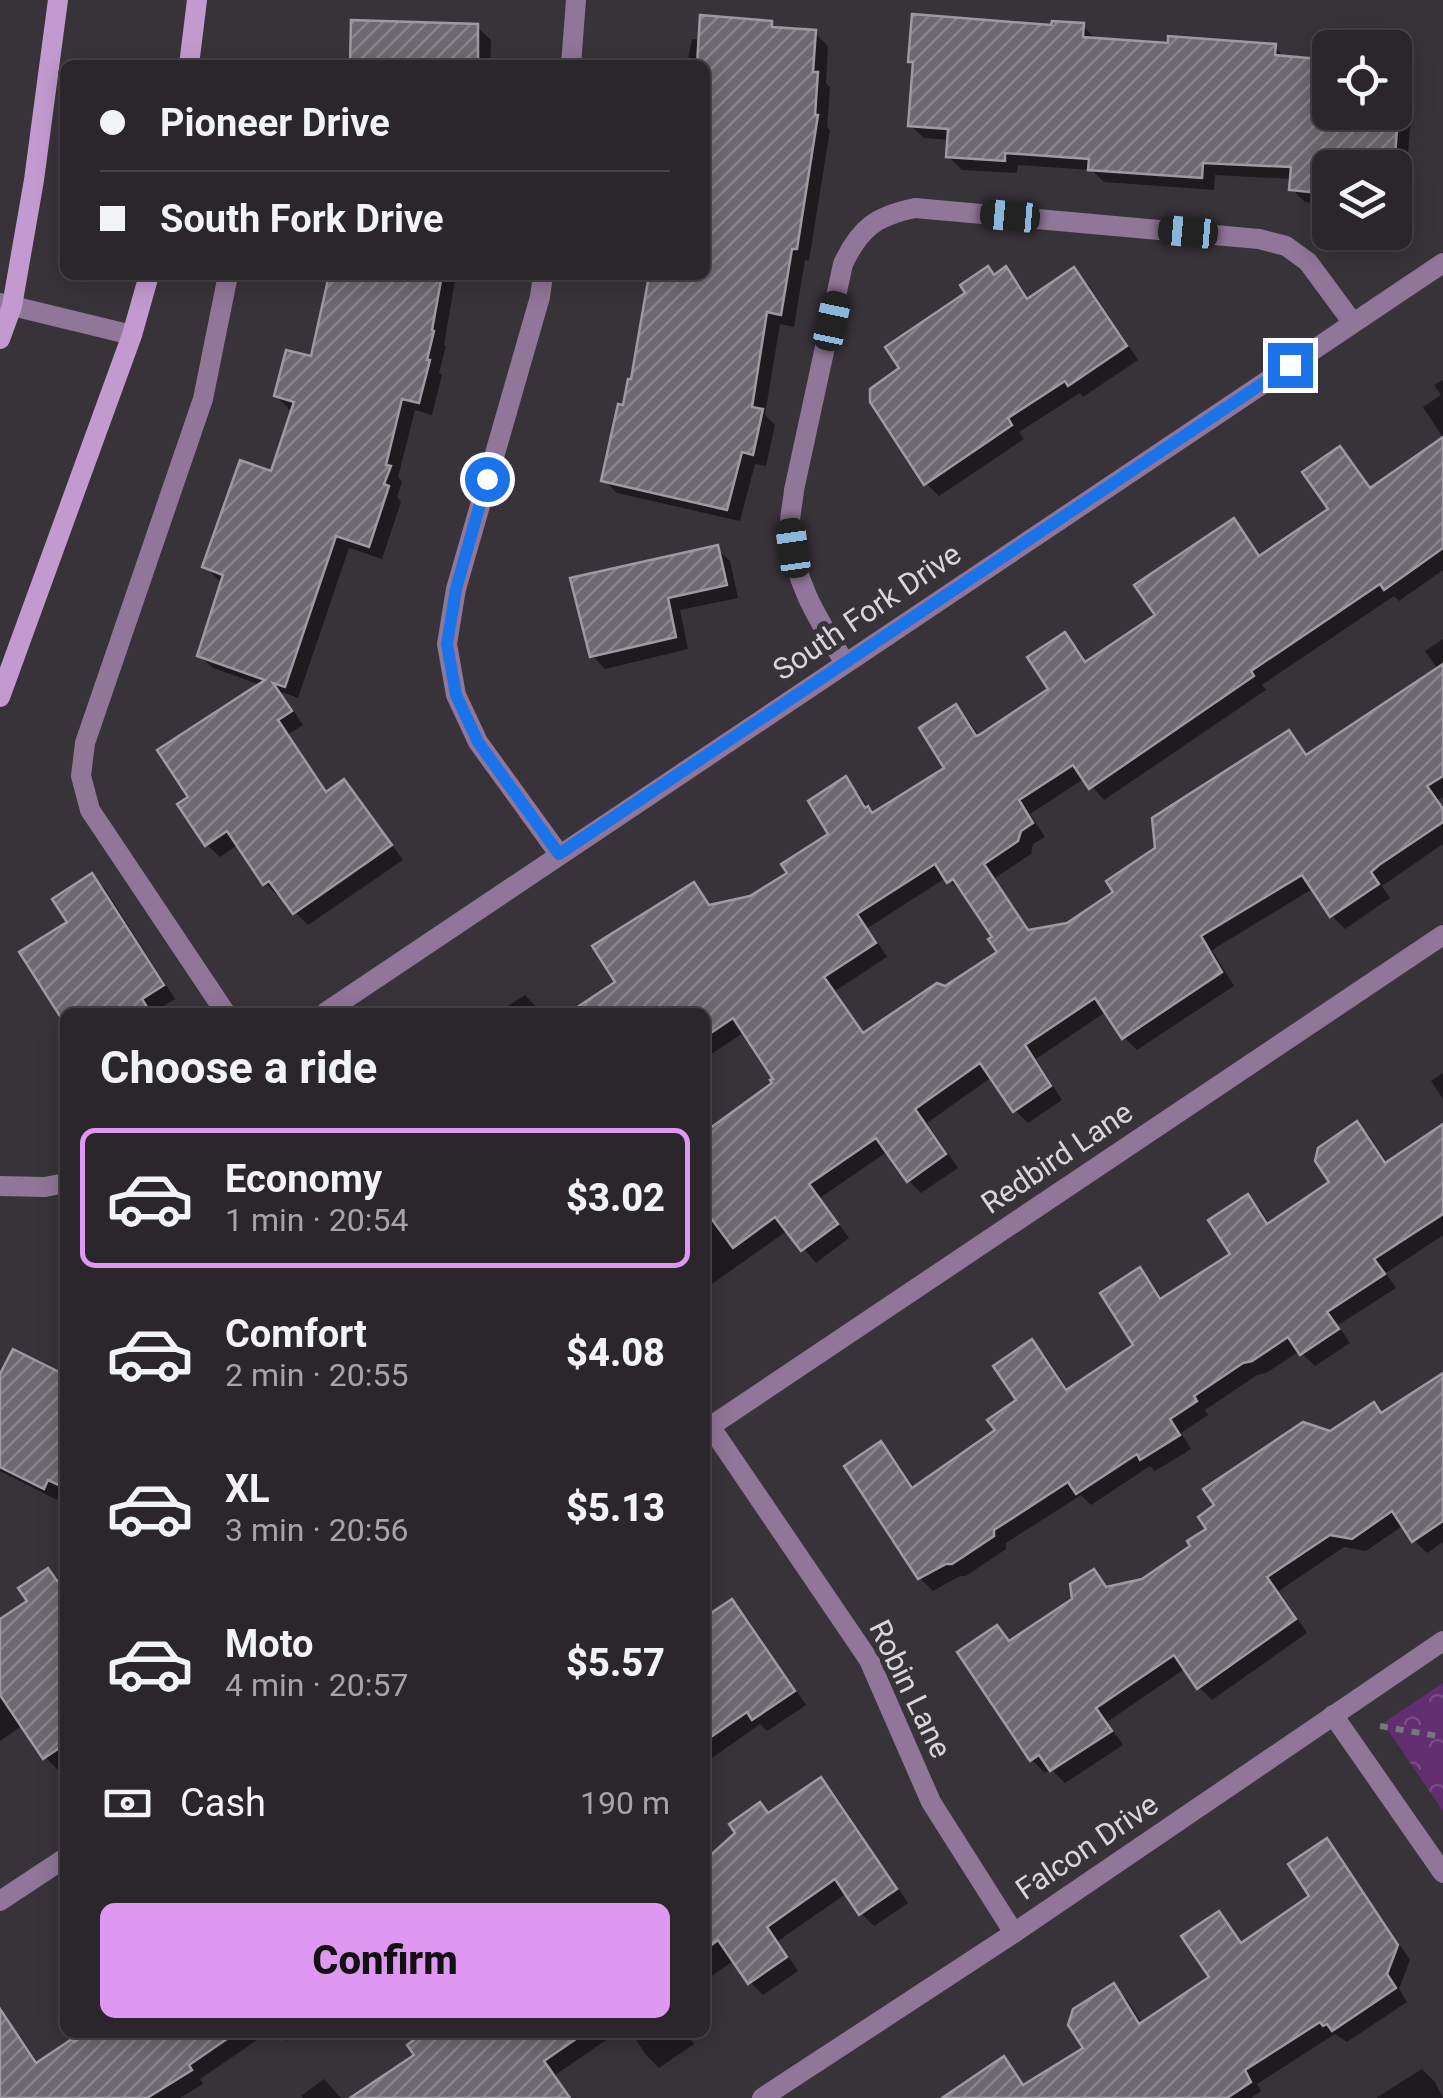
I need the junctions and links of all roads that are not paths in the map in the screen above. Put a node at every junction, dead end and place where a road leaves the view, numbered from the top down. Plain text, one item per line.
1 (58, 0) edge
2 (197, 0) edge
3 (576, 0) edge
4 (190, 60) edge
5 (571, 60) edge
6 (1443, 263) edge
7 (147, 280) edge
8 (227, 280) edge
9 (543, 280) edge
10 (6, 304) edge
11 (1354, 323) junction
12 (132, 335) junction
13 (0, 339) edge
14 (844, 663) junction
15 (0, 697) edge
16 (559, 854) junction
17 (1443, 935) edge
18 (222, 1008) edge
19 (332, 1008) edge
20 (60, 1184) edge
21 (0, 1186) edge
22 (710, 1426) edge
23 (710, 1432) edge
24 (1443, 1641) edge
25 (1333, 1715) junction
26 (60, 1861) edge
27 (1443, 1873) edge
28 (0, 1901) edge
29 (1014, 1932) junction
30 (762, 2098) edge

1 - 10 main road
2 - 4 main road
3 - 5 street
6 - 11 street, South Fork Drive
7 - 12 main road
8 - 18 street
9 - 16 street
10 - 12 street
10 - 13 main road
11 - 14 street, South Fork Drive
11 - 14 street
12 - 15 main road
14 - 16 street, South Fork Drive
16 - 19 street, South Fork Drive
17 - 22 street, Redbird Lane
20 - 21 street
23 - 29 street, Robin Lane
24 - 25 street, Falcon Drive
25 - 27 street
25 - 29 street, Falcon Drive
26 - 28 street
29 - 30 street, Falcon Drive

